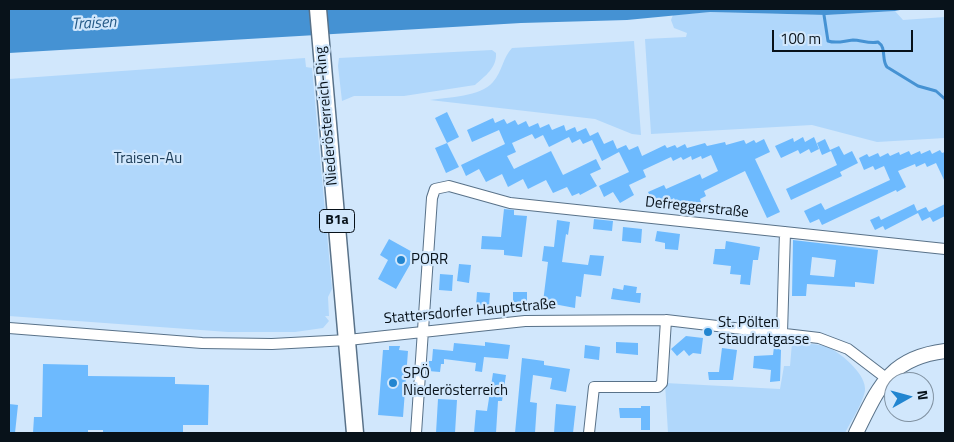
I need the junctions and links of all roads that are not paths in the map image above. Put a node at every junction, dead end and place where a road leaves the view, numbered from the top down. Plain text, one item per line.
1 (318, 9) edge
2 (785, 232) junction
3 (945, 249) edge
4 (666, 320) junction
5 (9, 328) edge
6 (422, 330) junction
7 (782, 333) junction
8 (348, 340) junction
9 (945, 351) edge
10 (892, 372) edge
11 (884, 377) edge
12 (884, 382) edge
13 (355, 433) edge
14 (416, 433) edge
15 (589, 433) edge
16 (856, 433) edge

1 - 8 main road, Niederösterreich-Ring / B1a
2 - 3 street, Defreggerstraße
2 - 6 street, Defreggerstraße
2 - 7 street
4 - 6 street, Stattersdorfer Hauptstraße
4 - 7 street, Stattersdorfer Hauptstraße
4 - 15 street
5 - 8 street, Stattersdorfer Hauptstraße
6 - 8 street, Stattersdorfer Hauptstraße
6 - 14 street
7 - 11 street, Stattersdorfer Hauptstraße
8 - 13 main road, Niederösterreich-Ring / B1a
9 - 10 main road
12 - 16 main road

